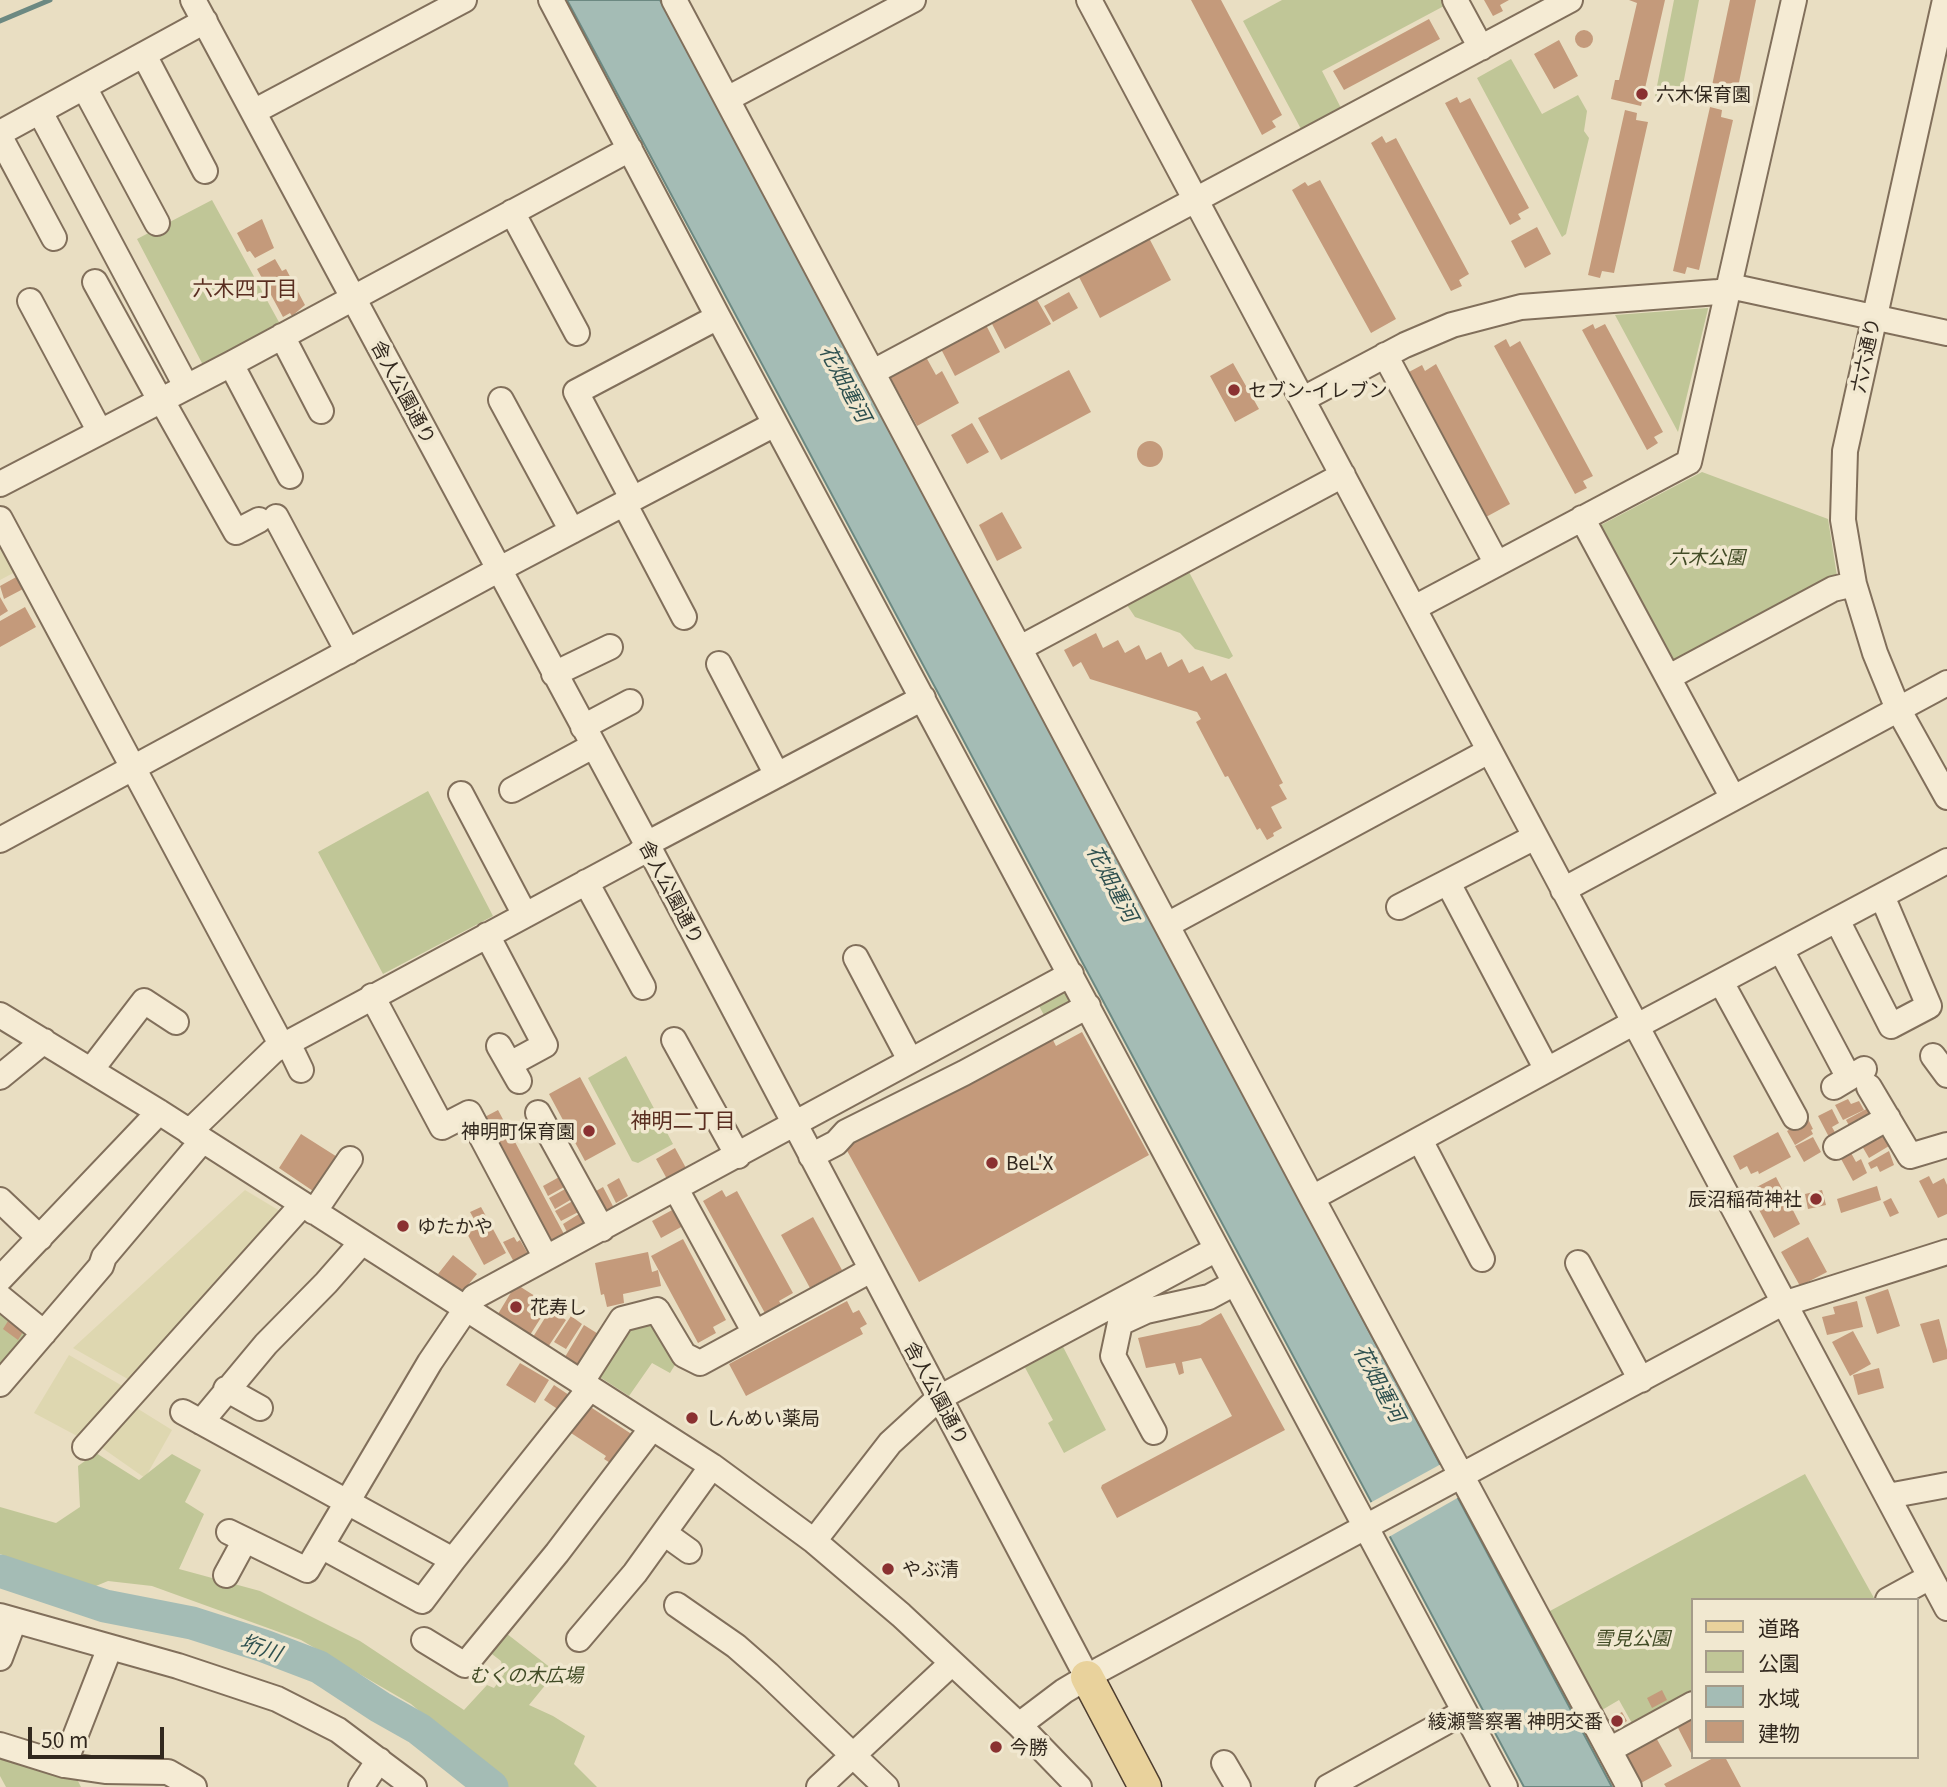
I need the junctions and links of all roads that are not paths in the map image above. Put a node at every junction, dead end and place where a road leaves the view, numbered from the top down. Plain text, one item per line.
1 (464, 0) edge
2 (551, 0) edge
3 (674, 0) edge
4 (913, 0) edge
5 (1089, 0) edge
6 (1455, 0) edge
7 (1570, 0) edge
8 (1794, 0) edge
9 (1942, 2) edge
10 (199, 11) edge
11 (1481, 48) junction
12 (144, 55) junction
13 (84, 88) junction
14 (727, 99) junction
15 (255, 111) junction
16 (40, 112) junction
17 (0, 135) edge
18 (630, 149) junction
19 (205, 171) dead end
20 (1197, 200) junction
21 (512, 212) junction
22 (157, 223) dead end
23 (54, 238) dead end
24 (1728, 291) junction
25 (96, 295) dead end
26 (354, 298) junction
27 (30, 301) dead end
28 (1874, 316) junction
29 (718, 317) junction
30 (578, 333) dead end
31 (1947, 333) edge
32 (282, 336) junction
33 (1385, 355) junction
34 (231, 364) junction
35 (873, 372) junction
36 (186, 386) junction
37 (1303, 399) junction
38 (160, 400) junction
39 (501, 400) dead end
40 (321, 411) dead end
41 (775, 424) junction
42 (100, 432) junction
43 (1343, 475) junction
44 (290, 476) dead end
45 (0, 484) edge
46 (628, 501) junction
47 (1582, 518) junction
48 (0, 519) edge
49 (572, 531) junction
50 (1497, 564) junction
51 (500, 570) junction
52 (1854, 584) junction
53 (1414, 608) junction
54 (684, 617) dead end
55 (610, 647) dead end
56 (1020, 648) junction
57 (348, 652) junction
58 (719, 664) dead end
59 (554, 674) junction
60 (1669, 677) junction
61 (1947, 683) edge
62 (923, 698) junction
63 (630, 702) dead end
64 (1898, 709) junction
65 (588, 736) junction
66 (1489, 751) junction
67 (134, 767) junction
68 (777, 775) junction
69 (512, 790) dead end
70 (461, 794) dead end
71 (1947, 797) edge
72 (1732, 798) junction
73 (1535, 836) junction
74 (0, 840) edge
75 (648, 846) junction
76 (1947, 861) edge
77 (586, 882) junction
78 (1448, 883) junction
79 (1563, 890) junction
80 (1882, 896) junction
81 (1399, 907) dead end
82 (525, 915) junction
83 (1837, 920) junction
84 (1167, 925) junction
85 (487, 935) junction
86 (1781, 950) junction
87 (856, 958) dead end
88 (1071, 974) junction
89 (1721, 982) junction
90 (643, 987) dead end
91 (372, 996) junction
92 (1088, 1006) junction
93 (0, 1015) edge
94 (176, 1022) dead end
95 (1636, 1024) junction
96 (674, 1040) dead end
97 (44, 1041) junction
98 (285, 1045) junction
99 (910, 1060) junction
100 (509, 1063) dead end
101 (90, 1070) junction
102 (301, 1070) dead end
103 (1547, 1070) junction
104 (0, 1077) edge
105 (159, 1112) junction
106 (538, 1113) dead end
107 (1796, 1117) dead end
108 (1888, 1118) junction
109 (795, 1125) junction
110 (196, 1136) junction
111 (1420, 1140) junction
112 (1947, 1145) edge
113 (1836, 1147) dead end
114 (738, 1156) junction
115 (811, 1156) junction
116 (350, 1159) dead end
117 (676, 1189) junction
118 (1312, 1198) junction
119 (0, 1199) edge
120 (308, 1208) junction
121 (602, 1229) junction
122 (40, 1238) junction
123 (362, 1242) junction
124 (1217, 1249) junction
125 (1947, 1252) edge
126 (546, 1258) junction
127 (1482, 1259) dead end
128 (1578, 1263) dead end
129 (871, 1270) junction
130 (0, 1279) edge
131 (1235, 1283) junction
132 (0, 1297) edge
133 (1785, 1304) junction
134 (466, 1308) junction
135 (1096, 1314) junction
136 (44, 1333) junction
137 (755, 1333) junction
138 (1117, 1339) junction
139 (1641, 1380) junction
140 (0, 1384) edge
141 (585, 1386) junction
142 (226, 1389) junction
143 (939, 1398) junction
144 (260, 1408) dead end
145 (652, 1428) junction
146 (1154, 1432) dead end
147 (85, 1447) dead end
148 (712, 1466) junction
149 (1459, 1476) junction
150 (1947, 1485) edge
151 (1888, 1496) junction
152 (347, 1500) junction
153 (1369, 1524) junction
154 (664, 1534) junction
155 (814, 1541) junction
156 (689, 1551) dead end
157 (332, 1552) dead end
158 (453, 1560) junction
159 (226, 1575) dead end
160 (1930, 1577) junction
161 (1892, 1598) edge
162 (677, 1605) dead end
163 (1947, 1608) edge
164 (7, 1618) edge
165 (579, 1639) dead end
166 (424, 1640) dead end
167 (110, 1647) junction
168 (0, 1658) edge
169 (952, 1663) junction
170 (1087, 1677) junction
171 (1692, 1705) edge
172 (1464, 1712) junction
173 (1019, 1725) junction
174 (0, 1745) edge
175 (1609, 1750) junction
176 (853, 1754) junction
177 (379, 1760) junction
178 (1224, 1763) dead end
179 (64, 1765) junction
180 (1068, 1783) edge
181 (194, 1787) edge
182 (361, 1787) edge
183 (414, 1787) edge
184 (819, 1787) edge
185 (886, 1787) edge
186 (1144, 1787) edge
187 (1238, 1787) edge
188 (1328, 1787) edge
189 (1505, 1787) edge
190 (1629, 1787) edge

1 - 15 street
2 - 18 street
3 - 14 street
4 - 14 street
5 - 20 street
6 - 11 street
7 - 11 street
8 - 24 street
9 - 28 street, 六六通り
10 - 12 street
10 - 15 street, 舎人公園通り
11 - 20 street
12 - 13 street
12 - 19 street
13 - 16 street
13 - 22 street
14 - 35 street
15 - 26 street, 舎人公園通り
16 - 17 street
16 - 36 street
17 - 23 street
18 - 21 street
18 - 29 street
20 - 35 street
20 - 37 street
21 - 26 street
21 - 30 street
24 - 28 street
24 - 33 street
24 - 47 street
25 - 38 street
26 - 32 street
26 - 51 street, 舎人公園通り
27 - 42 street
28 - 31 street
28 - 52 street, 六六通り
29 - 41 street
29 - 46 street
32 - 34 street
32 - 40 street
33 - 37 street
33 - 50 street
34 - 36 street
34 - 44 street
35 - 56 street
36 - 38 street
37 - 43 street
38 - 42 street
38 - 57 street
39 - 49 street
41 - 46 street
41 - 62 street
42 - 45 street
43 - 53 street
43 - 56 street
46 - 49 street
46 - 54 street
47 - 50 street
47 - 60 street
48 - 67 street
49 - 51 street
50 - 53 street
51 - 57 street
51 - 59 street, 舎人公園通り
52 - 60 street
52 - 64 street, 六六通り
53 - 66 street
55 - 59 street
56 - 84 street
57 - 67 street
58 - 68 street
59 - 65 street, 舎人公園通り
60 - 72 street
61 - 64 street
62 - 68 street
62 - 88 street
63 - 65 street
64 - 71 street, 六六通り
64 - 72 street
65 - 69 street
65 - 75 street, 舎人公園通り
66 - 73 street
66 - 84 street
67 - 74 street
67 - 98 street
68 - 75 street
70 - 82 street
72 - 79 street
73 - 78 street
73 - 79 street
75 - 77 street
75 - 109 street, 舎人公園通り
76 - 80 street
77 - 82 street
77 - 90 street
78 - 81 street
78 - 103 street
79 - 95 street
80 - 83 street
80 - 83 street
82 - 85 street
83 - 86 street
84 - 118 street
85 - 91 street
85 - 100 street
86 - 89 street
86 - 108 street
87 - 99 street
88 - 92 street
88 - 99 street
89 - 95 street
89 - 107 street
91 - 98 street
91 - 126 street
92 - 115 street
92 - 124 street
93 - 97 street
94 - 101 street
95 - 103 street
95 - 133 street
96 - 114 street
97 - 101 street
97 - 104 street
98 - 102 street
98 - 110 street
99 - 109 street
101 - 105 street
103 - 111 street
105 - 110 street
105 - 122 street
106 - 121 street
108 - 112 street
108 - 113 street
109 - 114 street
109 - 115 street, 舎人公園通り
110 - 120 street
110 - 136 street
111 - 118 street
111 - 127 street
114 - 117 street
115 - 129 street, 舎人公園通り
116 - 120 street
117 - 121 street
117 - 137 street
118 - 149 street
119 - 122 street
120 - 123 street
120 - 147 street
121 - 126 street
122 - 130 street
123 - 134 street
123 - 142 street
124 - 131 street
124 - 135 street
125 - 133 street
126 - 134 street
128 - 139 street
129 - 137 street
129 - 143 street, 舎人公園通り
131 - 138 street
131 - 153 street
132 - 136 street
133 - 139 street
133 - 151 street
134 - 141 street
134 - 152 street
135 - 138 street
135 - 143 street
136 - 140 street
137 - 141 street
138 - 146 street
139 - 149 street
141 - 145 street
141 - 158 street
142 - 144 street
142 - 152 street
143 - 155 street
143 - 170 street, 舎人公園通り
145 - 148 street
145 - 166 street
148 - 154 street
148 - 155 street
149 - 153 street
149 - 175 street
150 - 151 street
151 - 160 street
152 - 158 street
152 - 159 street
153 - 170 street
153 - 172 street
154 - 156 street
154 - 165 street
155 - 169 street
157 - 158 street
160 - 161 street
160 - 163 street
162 - 176 street
164 - 167 street
164 - 168 street
167 - 177 street
167 - 179 street
169 - 173 street
169 - 176 street
170 - 173 street
170 - 186 main road, 舎人公園通り
171 - 175 street
172 - 188 street
172 - 189 street
173 - 180 street
174 - 179 street
175 - 190 street
176 - 184 street
176 - 185 street
177 - 182 street
177 - 183 street
178 - 187 street
179 - 181 street

